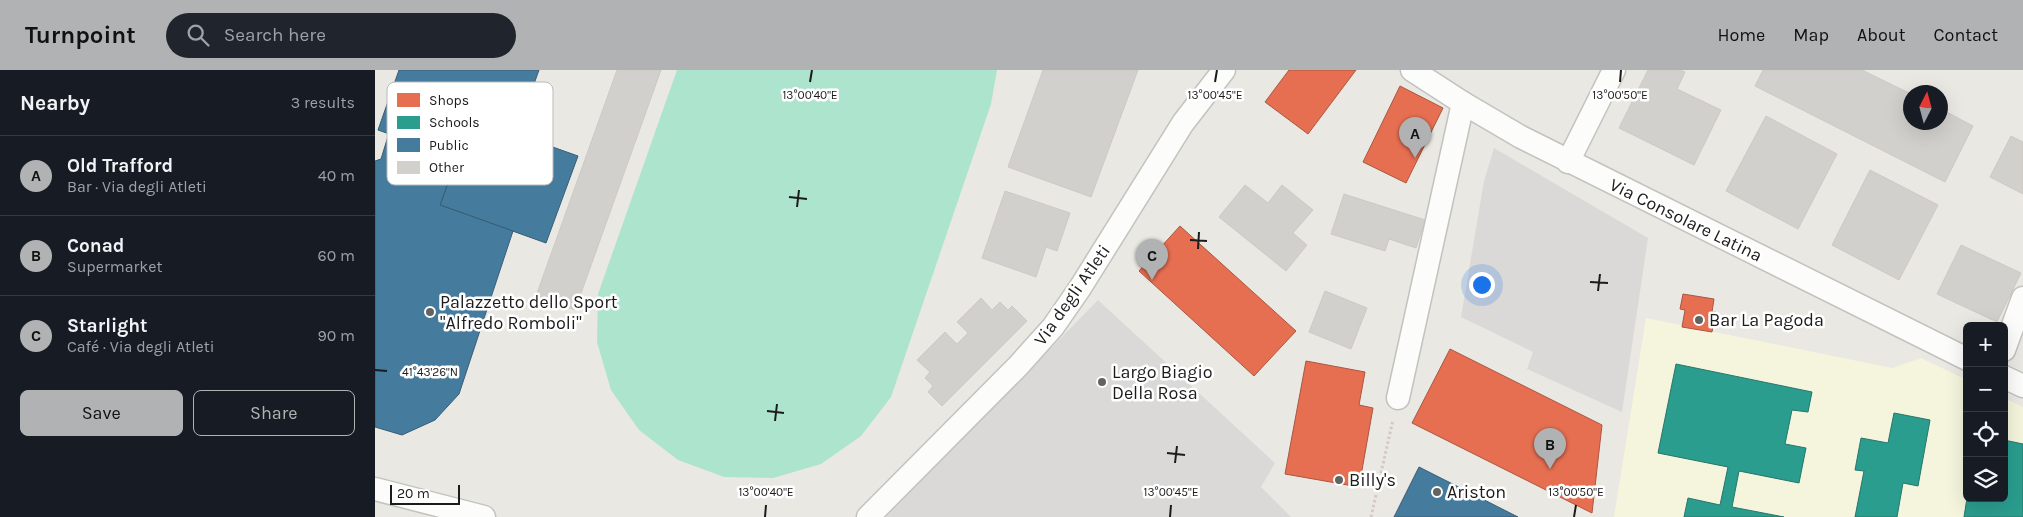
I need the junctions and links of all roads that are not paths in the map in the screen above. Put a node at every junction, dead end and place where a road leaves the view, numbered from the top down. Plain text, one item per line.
1 (1224, 70) edge
2 (1412, 70) edge
3 (1614, 70) edge
4 (1463, 104) junction
5 (1568, 162) junction
6 (2023, 298) edge
7 (2008, 339) edge
8 (1963, 357) edge
9 (2008, 379) edge
10 (2023, 386) edge
11 (1398, 398) road end
12 (375, 489) edge
13 (484, 517) edge
14 (869, 517) edge

1 - 14 street, Via degli Atleti
2 - 4 street, Via Consolare Latina
3 - 5 street
4 - 5 street, Via Consolare Latina
4 - 11 street
5 - 8 street, Via Consolare Latina
6 - 7 street
9 - 10 street
12 - 13 street

